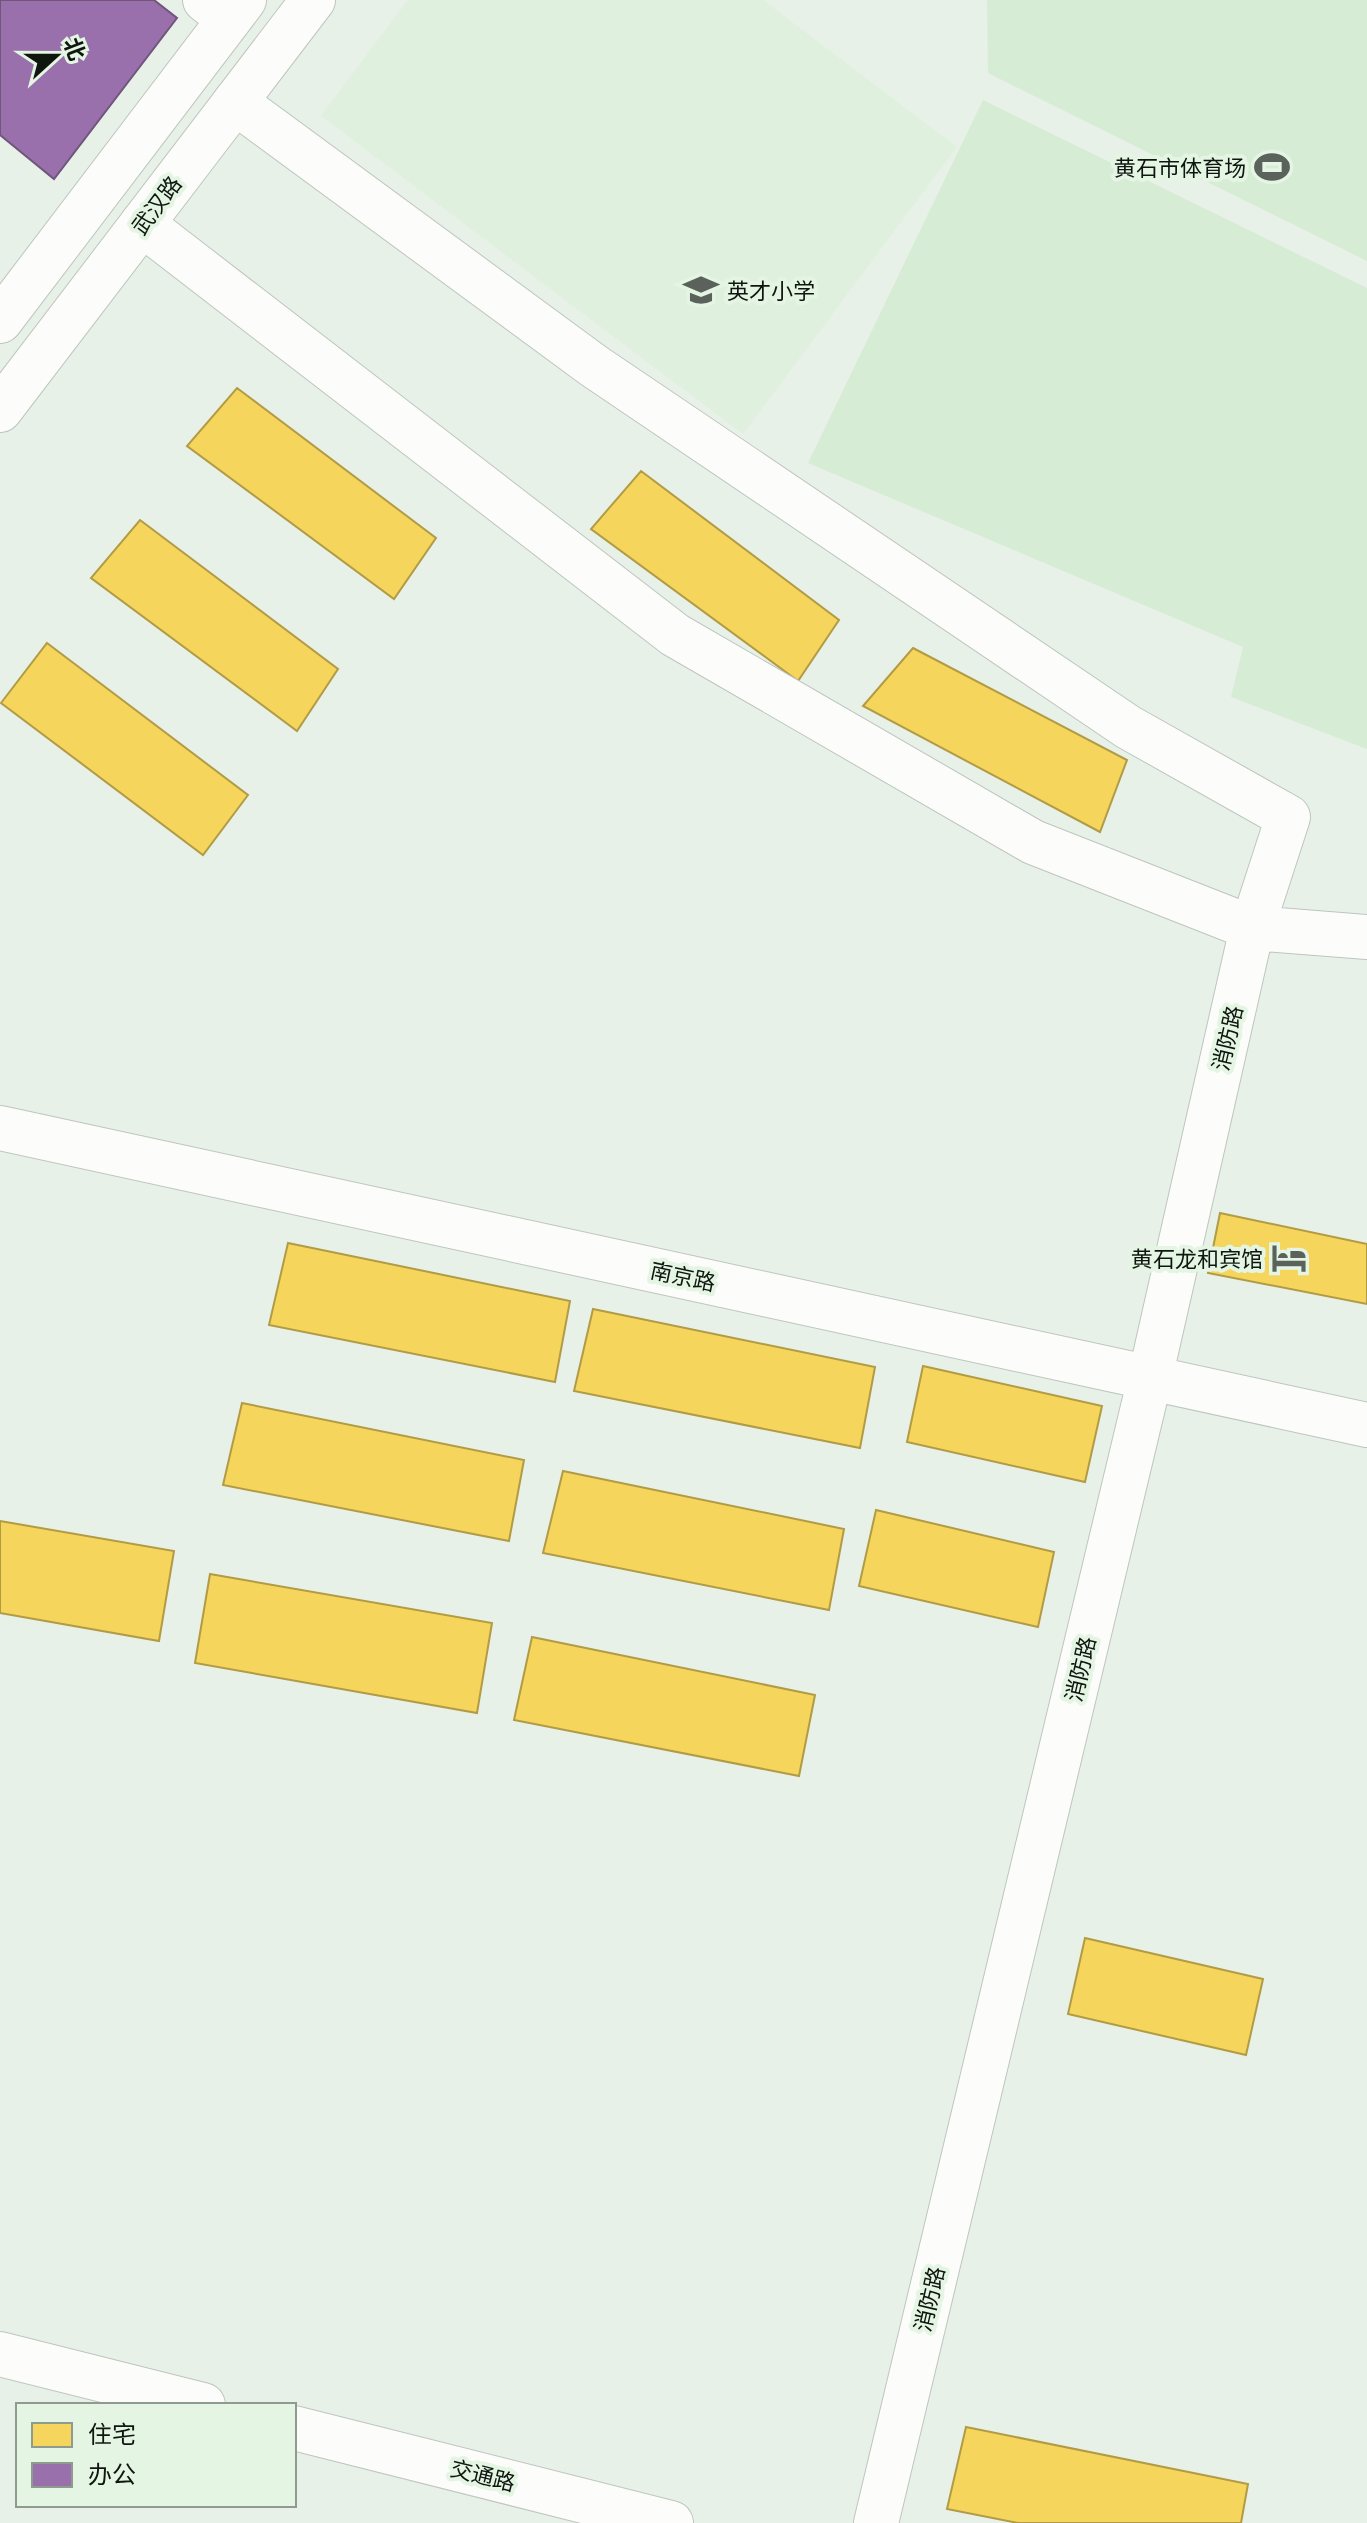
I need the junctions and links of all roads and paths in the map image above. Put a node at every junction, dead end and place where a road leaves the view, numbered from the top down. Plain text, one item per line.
1 (313, 0) edge
2 (226, 6) edge
3 (235, 102) junction
4 (142, 224) junction
5 (0, 321) edge
6 (0, 410) edge
7 (1252, 928) junction
8 (1367, 937) edge
9 (0, 1129) edge
10 (1150, 1378) junction
11 (1367, 1425) edge
12 (0, 2354) edge
13 (195, 2403) edge
14 (296, 2429) edge
15 (671, 2523) edge
16 (876, 2523) edge

1 - 3 street, 武汉路
2 - 5 street
3 - 4 street, 武汉路
3 - 7 street, 消防路
4 - 6 street, 武汉路
4 - 7 street
7 - 8 street
7 - 10 street, 消防路
9 - 10 street, 南京路
10 - 11 street, 南京路
10 - 16 street, 消防路
12 - 13 street
14 - 15 street, 交通路

